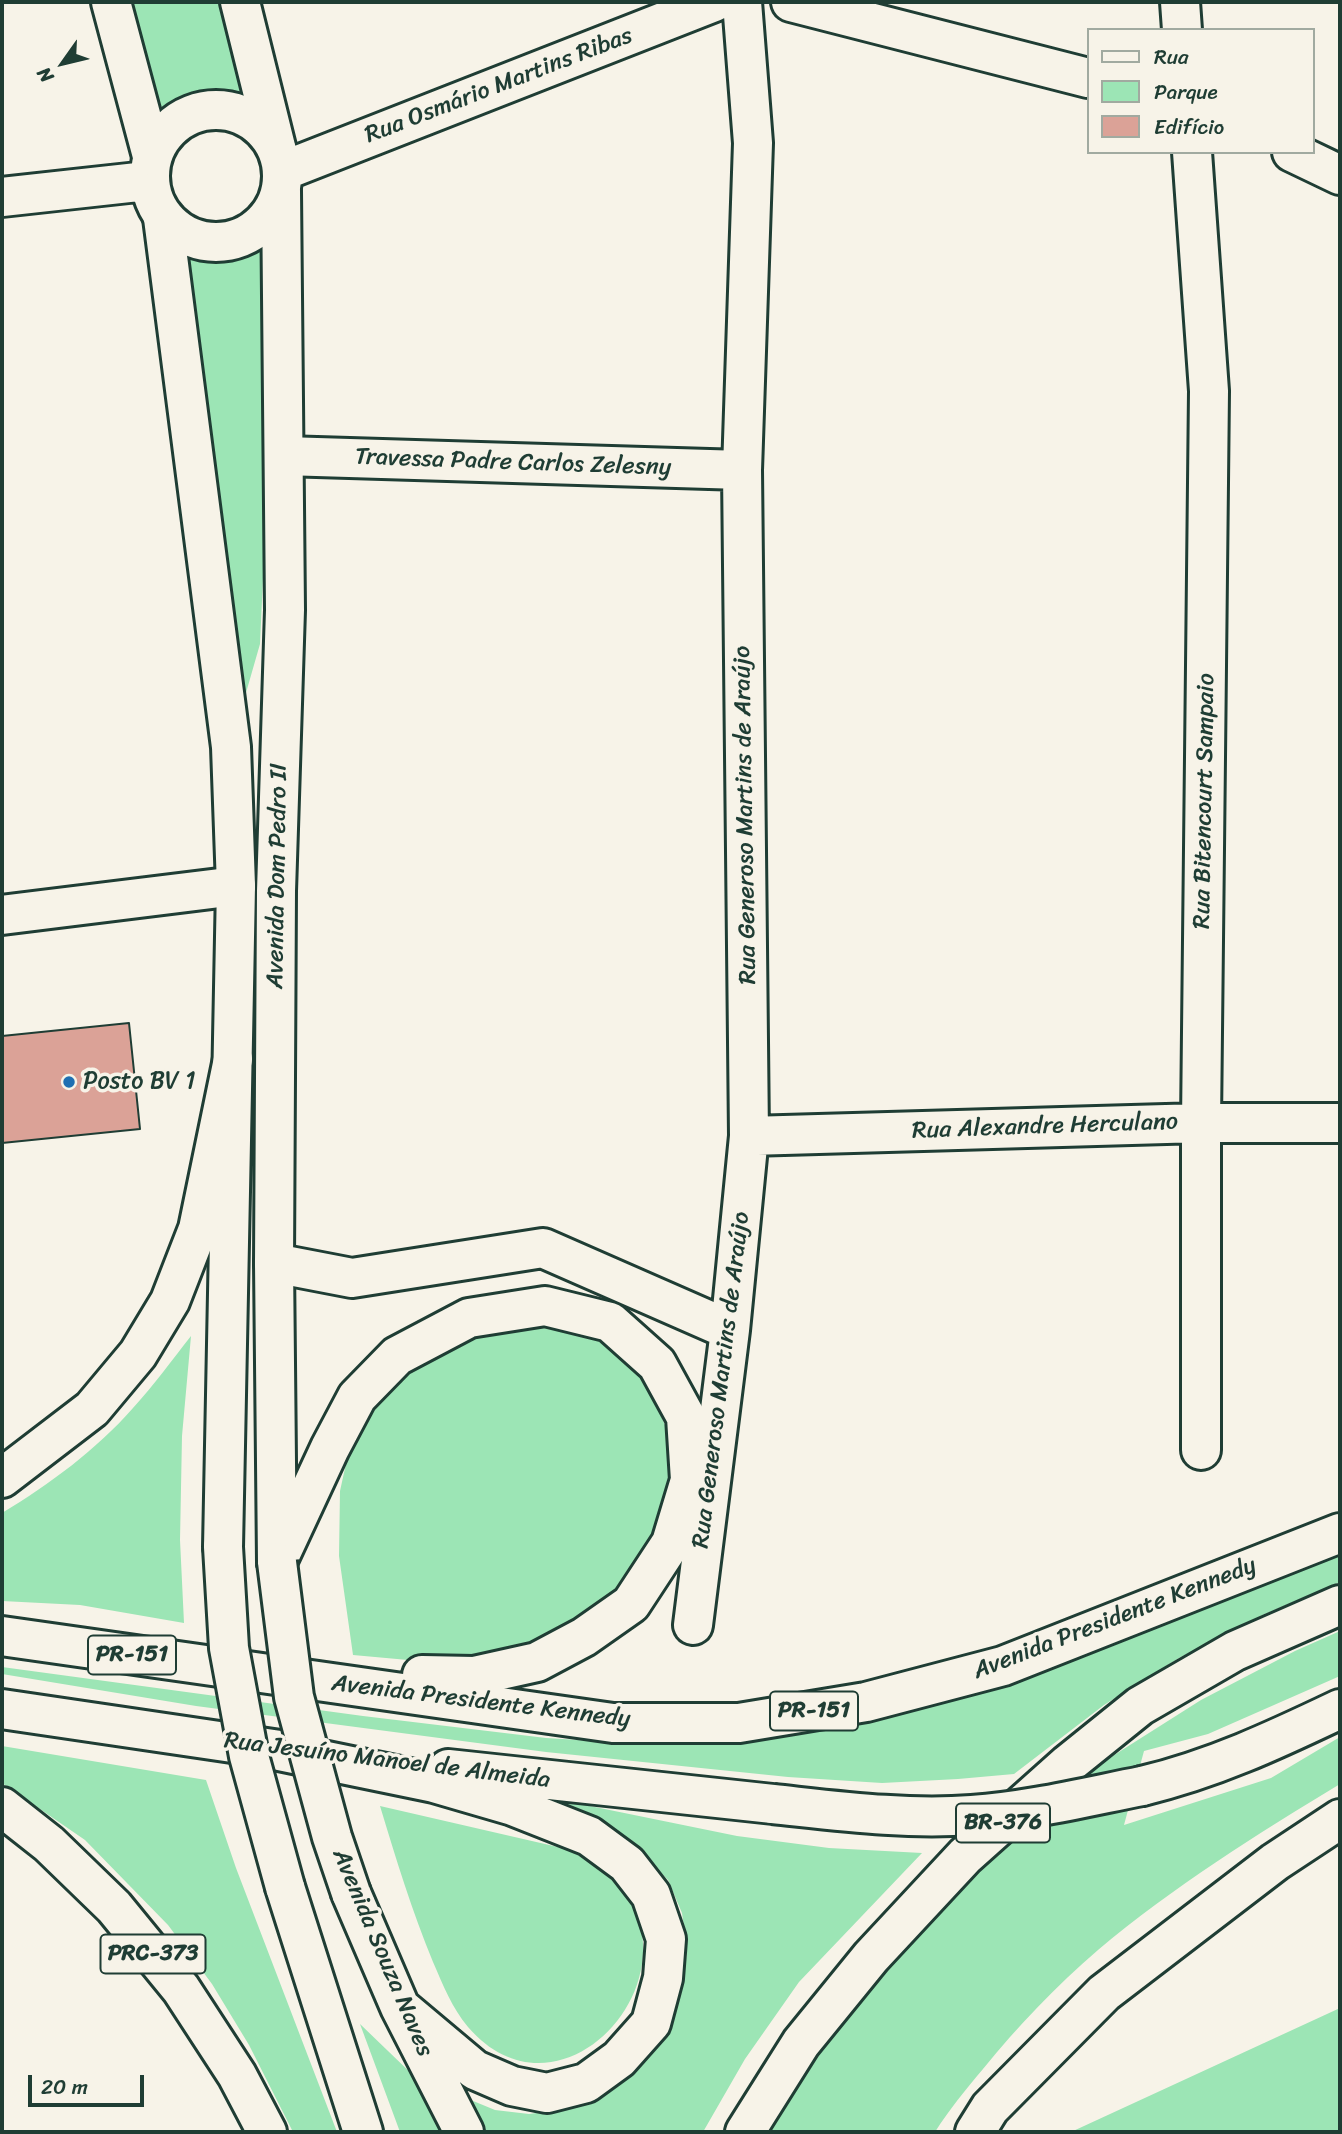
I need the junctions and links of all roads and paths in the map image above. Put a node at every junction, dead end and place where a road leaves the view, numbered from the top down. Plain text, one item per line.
1 (111, 2) edge
2 (240, 2) edge
3 (714, 2) edge
4 (742, 2) edge
5 (791, 2) edge
6 (1180, 2) edge
7 (1182, 28) edge
8 (1086, 77) edge
9 (1192, 154) edge
10 (1296, 154) edge
11 (150, 168) junction
12 (280, 170) junction
13 (1340, 175) edge
14 (2, 197) edge
15 (163, 218) junction
16 (284, 456) junction
17 (742, 470) junction
18 (236, 886) junction
19 (2, 915) edge
20 (233, 1059) junction
21 (1201, 1123) junction
22 (1340, 1123) edge
23 (750, 1136) junction
24 (274, 1263) junction
25 (730, 1329) junction
26 (1201, 1450) dead end
27 (2, 1478) edge
28 (1340, 1534) edge
29 (277, 1562) junction
30 (1340, 1605) edge
31 (693, 1625) dead end
32 (2, 1636) edge
33 (262, 1673) junction
34 (2, 1709) edge
35 (1340, 1709) edge
36 (269, 1749) junction
37 (2, 1807) edge
38 (1340, 1819) edge
39 (400, 2007) junction
40 (267, 2132) edge
41 (363, 2132) edge
42 (464, 2132) edge
43 (745, 2132) edge
44 (975, 2132) edge

1 - 11 main road
2 - 12 main road, Avenida Dom Pedro II
3 - 12 main road, Rua Osmário Martins Ribas
4 - 17 main road, Rua Generoso Martins de Araújo
5 - 8 main road
6 - 7 main road
9 - 21 main road, Rua Bitencourt Sampaio
10 - 13 main road
11 - 12 main road
11 - 14 main road
11 - 15 main road
12 - 15 main road
12 - 16 main road, Avenida Dom Pedro II
15 - 18 main road, Avenida Dom Pedro II
16 - 17 main road, Travessa Padre Carlos Zelesny
16 - 24 main road, Avenida Dom Pedro II
17 - 23 main road, Rua Generoso Martins de Araújo
18 - 19 main road
18 - 20 main road, Avenida Dom Pedro II
20 - 27 main road
20 - 41 main road, Avenida Dom Pedro II, bridge
21 - 22 main road, Rua Alexandre Herculano
21 - 23 main road, Rua Alexandre Herculano
21 - 26 main road, Rua Bitencourt Sampaio
23 - 25 main road, Rua Generoso Martins de Araújo
24 - 25 main road
24 - 29 main road, Avenida Dom Pedro II
25 - 31 main road, Rua Generoso Martins de Araújo
28 - 33 main road, Avenida Presidente Kennedy / PR-151
29 - 33 main road
29 - 39 main road, Avenida Souza Naves, bridge
30 - 43 main road, BR-376
32 - 33 main road, PR-151
34 - 36 main road, Rua Jesuíno Manoel de Almeida
35 - 36 main road, Rua Jesuíno Manoel de Almeida, bridge
36 - 39 main road
37 - 40 main road, PRC-373
38 - 44 main road
39 - 42 main road, Avenida Souza Naves

